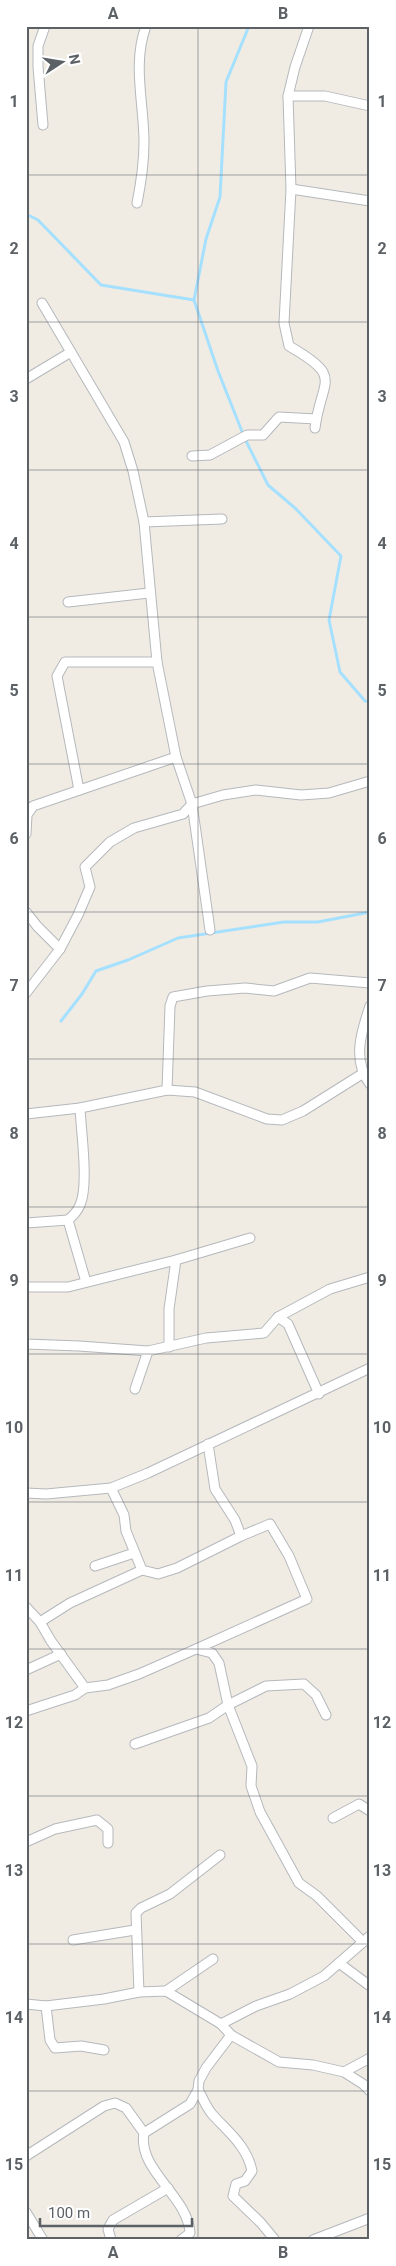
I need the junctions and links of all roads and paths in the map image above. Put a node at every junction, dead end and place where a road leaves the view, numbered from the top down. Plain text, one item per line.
1 (45, 26) edge
2 (146, 26) edge
3 (309, 26) edge
4 (288, 96) junction
5 (370, 106) edge
6 (43, 125) dead end
7 (291, 189) junction
8 (370, 201) edge
9 (137, 203) dead end
10 (42, 303) dead end
11 (71, 352) junction
12 (26, 379) edge
13 (192, 456) dead end
14 (222, 519) dead end
15 (144, 522) junction
16 (149, 593) junction
17 (68, 602) dead end
18 (157, 662) junction
19 (176, 757) junction
20 (370, 781) edge
21 (79, 790) junction
22 (192, 804) junction
23 (26, 834) edge
24 (26, 912) edge
25 (210, 930) dead end
26 (60, 949) junction
27 (370, 982) edge
28 (26, 993) edge
29 (370, 1006) edge
30 (362, 1074) junction
31 (370, 1084) edge
32 (168, 1090) junction
33 (80, 1108) junction
34 (26, 1114) edge
35 (68, 1220) junction
36 (26, 1223) edge
37 (250, 1238) dead end
38 (176, 1260) junction
39 (370, 1277) edge
40 (86, 1282) junction
41 (26, 1287) edge
42 (278, 1317) junction
43 (26, 1344) edge
44 (169, 1347) junction
45 (148, 1351) junction
46 (370, 1368) edge
47 (135, 1389) dead end
48 (319, 1394) junction
49 (208, 1444) junction
50 (111, 1488) junction
51 (26, 1492) edge
52 (241, 1536) junction
53 (134, 1553) junction
54 (95, 1566) dead end
55 (142, 1570) junction
56 (26, 1607) edge
57 (40, 1622) junction
58 (196, 1649) junction
59 (61, 1654) junction
60 (26, 1670) edge
61 (85, 1688) junction
62 (228, 1705) junction
63 (26, 1711) edge
64 (326, 1715) dead end
65 (135, 1744) dead end
66 (370, 1811) edge
67 (333, 1818) dead end
68 (26, 1842) edge
69 (108, 1843) dead end
70 (220, 1855) dead end
71 (135, 1930) junction
72 (367, 1939) edge
73 (73, 1940) dead end
74 (213, 1959) dead end
75 (339, 1963) junction
76 (370, 1986) edge
77 (166, 1991) junction
78 (139, 1992) junction
79 (26, 2004) edge
80 (46, 2006) junction
81 (221, 2024) junction
82 (231, 2035) junction
83 (104, 2050) dead end
84 (370, 2058) edge
85 (344, 2072) junction
86 (198, 2090) junction
87 (370, 2091) edge
88 (144, 2133) junction
89 (26, 2156) edge
90 (168, 2188) junction
91 (26, 2212) edge
92 (370, 2218) edge
93 (43, 2240) edge
94 (111, 2240) edge
95 (181, 2240) edge
96 (274, 2240) edge
97 (313, 2240) edge

1 - 6 street
2 - 9 street
3 - 4 street
4 - 5 street
4 - 7 street
7 - 8 street
7 - 13 street
10 - 11 street
11 - 12 street
11 - 15 street
14 - 15 street
15 - 16 street
16 - 17 street
16 - 18 street
18 - 19 street
18 - 21 street
19 - 21 street
19 - 22 street
20 - 22 street
21 - 23 street
22 - 25 street
22 - 26 street
24 - 26 street
26 - 28 street
27 - 32 street
29 - 30 street
30 - 31 street
30 - 32 street
32 - 33 street
33 - 34 street
33 - 35 street
35 - 36 street
35 - 40 street
37 - 38 street
38 - 40 street
38 - 44 street
39 - 42 street
40 - 41 street
42 - 44 street
42 - 48 street
43 - 45 street
44 - 45 street
45 - 47 street
46 - 48 street
48 - 49 street
49 - 50 street
49 - 52 street
50 - 51 street
50 - 53 street
52 - 55 street
52 - 58 street
53 - 54 street
53 - 55 street
55 - 57 street
56 - 57 street
57 - 59 street
58 - 61 street
58 - 62 street
59 - 60 street
59 - 61 street
61 - 63 street
62 - 64 street
62 - 65 street
62 - 72 street
66 - 67 street
68 - 69 street
70 - 71 street
71 - 73 street
71 - 78 street
72 - 75 street
74 - 77 street
75 - 76 street
75 - 81 street
77 - 78 street
77 - 81 street
78 - 80 street
79 - 80 street
80 - 83 street
81 - 82 street
82 - 85 street
82 - 86 street
84 - 85 street
85 - 87 street
86 - 88 street
86 - 96 street
88 - 89 street
88 - 90 street
90 - 94 street
90 - 95 street
91 - 93 street
92 - 97 street

